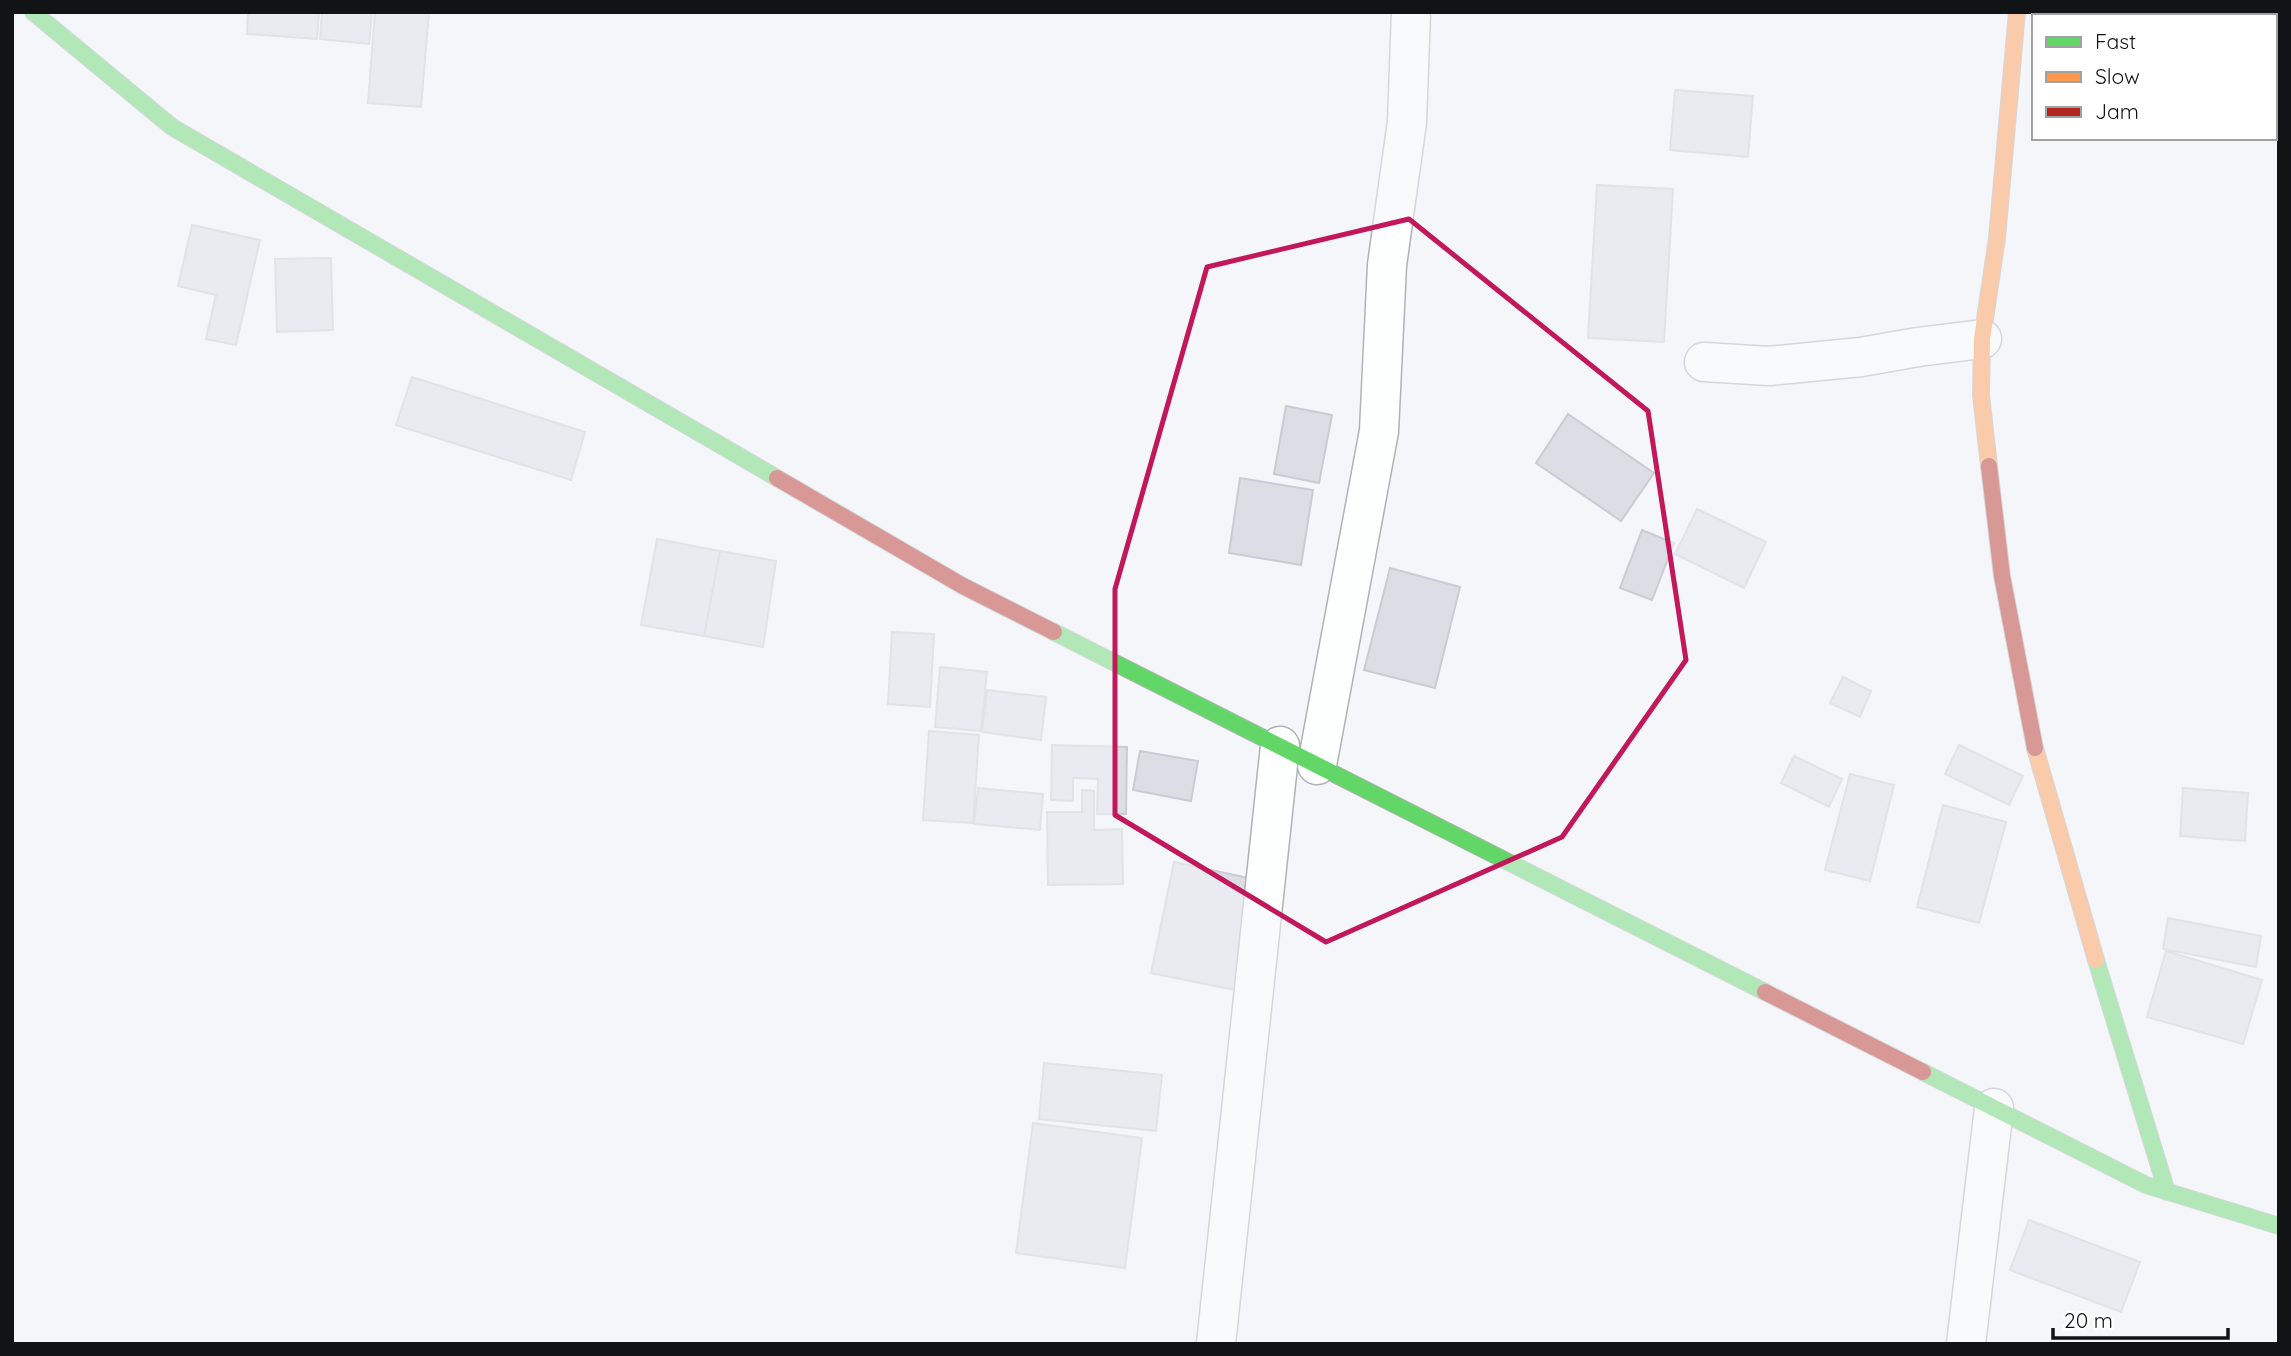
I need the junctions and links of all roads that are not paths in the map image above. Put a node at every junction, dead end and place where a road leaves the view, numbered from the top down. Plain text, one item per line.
1 (1411, 12) edge
2 (2017, 12) edge
3 (47, 17) edge
4 (1982, 339) junction
5 (1704, 362) dead end
6 (1280, 746) junction
7 (1317, 765) junction
8 (1994, 1108) junction
9 (2167, 1192) junction
10 (2279, 1226) edge
11 (1216, 1344) edge
12 (1966, 1344) edge

1 - 7 street
2 - 4 main road
3 - 6 main road
4 - 5 street
4 - 9 main road
6 - 7 main road
6 - 11 street
7 - 8 main road
8 - 9 main road
8 - 12 street
9 - 10 main road

